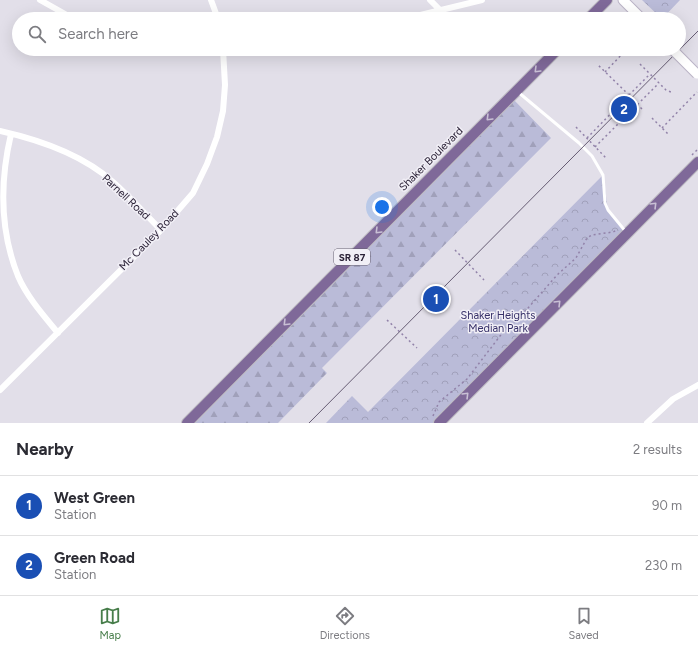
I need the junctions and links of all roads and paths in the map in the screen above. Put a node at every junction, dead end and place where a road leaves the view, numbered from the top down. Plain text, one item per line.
1 (40, 0) edge
2 (211, 0) edge
3 (430, 0) edge
4 (482, 0) edge
5 (607, 0) edge
6 (623, 0) edge
7 (440, 10) junction
8 (61, 12) edge
9 (215, 12) edge
10 (432, 12) edge
11 (595, 12) edge
12 (635, 12) edge
13 (223, 56) edge
14 (551, 56) edge
15 (620, 56) edge
16 (679, 56) edge
17 (597, 64) dead end
18 (640, 64) dead end
19 (605, 72) junction
20 (650, 74) junction
21 (698, 75) edge
22 (659, 83) junction
23 (516, 91) junction
24 (671, 92) dead end
25 (697, 92) edge
26 (629, 95) junction
27 (637, 104) junction
28 (644, 111) dead end
29 (652, 118) dead end
30 (576, 127) dead end
31 (662, 128) junction
32 (0, 131) edge
33 (11, 134) junction
34 (669, 135) dead end
35 (587, 138) junction
36 (596, 147) junction
37 (606, 158) dead end
38 (698, 162) edge
39 (161, 230) junction
40 (622, 231) junction
41 (455, 250) dead end
42 (484, 280) dead end
43 (387, 320) dead end
44 (58, 333) junction
45 (417, 348) dead end
46 (698, 385) edge
47 (0, 390) edge
48 (435, 421) edge
49 (186, 423) edge
50 (647, 423) edge

1 - 8 street
2 - 9 street
3 - 7 street
4 - 7 street
5 - 11 main road
6 - 12 main road
7 - 10 street
13 - 39 street, Mc Cauley Road
14 -> 23 main road, Shaker Boulevard / SR 87
15 - 19 path
16 - 21 main road, bridge
17 - 19 path
18 - 20 path
19 - 26 path
20 - 22 path
20 - 26 path
22 - 24 path
22 - 27 path
23 - 40 lane
23 -> 49 main road, Shaker Boulevard / SR 87
25 - 31 path
26 - 35 path
27 - 28 path
27 - 36 path
29 - 31 path
30 - 35 path
31 - 34 path
32 - 33 street, Parnell Road
33 - 39 street, Parnell Road
33 - 44 street
35 - 36 path
36 - 37 path
40 -> 38 main road
39 - 44 street, Mc Cauley Road
48 -> 40 main road
40 - 48 path
41 - 42 path
43 - 45 path
44 - 47 street, Mc Cauley Road
46 - 50 street

